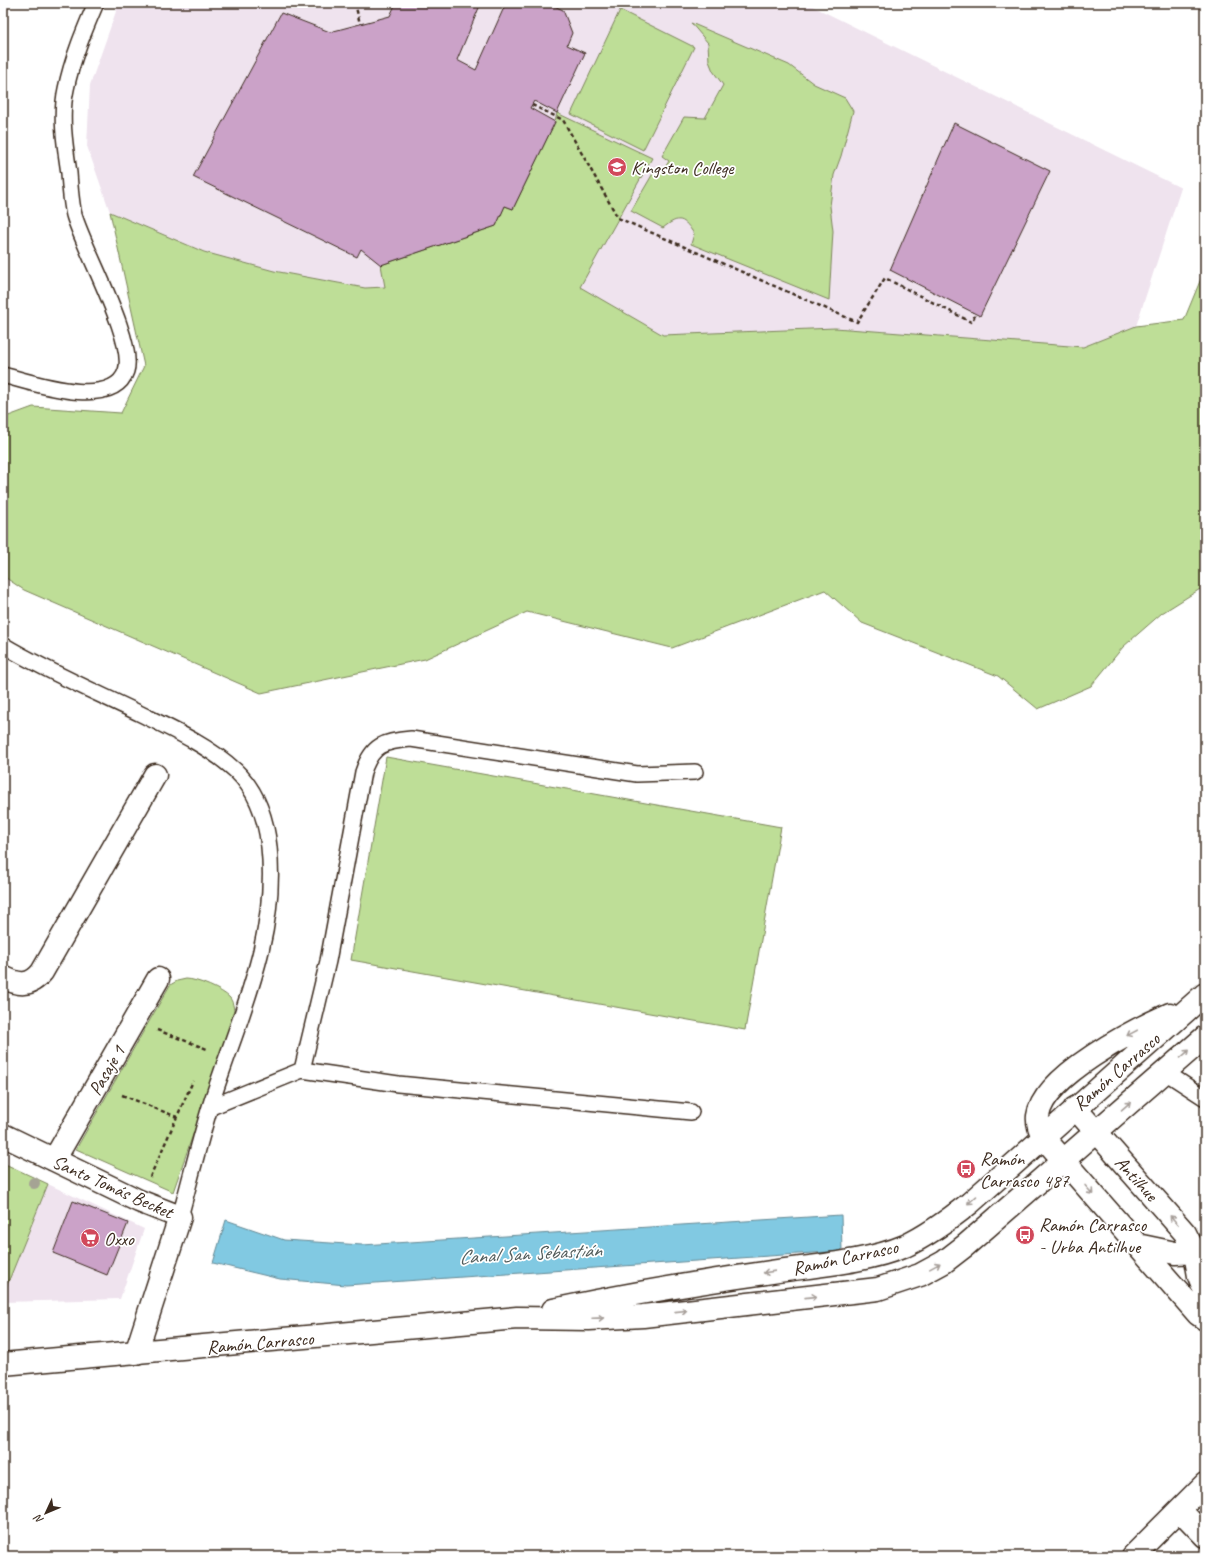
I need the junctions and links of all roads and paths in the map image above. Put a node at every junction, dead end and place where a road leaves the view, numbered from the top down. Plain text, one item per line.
1 (96, 3) edge
2 (355, 3) edge
3 (360, 24) dead end
4 (532, 105) dead end
5 (976, 314) dead end
6 (3, 375) edge
7 (3, 645) edge
8 (695, 772) dead end
9 (155, 775) dead end
10 (3, 977) edge
11 (158, 979) dead end
12 (1199, 999) edge
13 (134, 1021) junction
14 (1205, 1036) edge
15 (210, 1042) dead end
16 (207, 1049) junction
17 (204, 1056) dead end
18 (302, 1070) junction
19 (1165, 1072) junction
20 (195, 1076) dead end
21 (97, 1085) junction
22 (1205, 1098) edge
23 (210, 1107) junction
24 (1075, 1108) junction
25 (691, 1112) dead end
26 (177, 1117) junction
27 (1096, 1132) junction
28 (3, 1134) edge
29 (1043, 1137) junction
30 (54, 1160) junction
31 (1064, 1160) junction
32 (139, 1201) junction
33 (180, 1217) junction
34 (1137, 1245) junction
35 (1200, 1252) edge
36 (1166, 1278) junction
37 (1205, 1290) edge
38 (1201, 1316) edge
39 (517, 1318) junction
40 (136, 1353) junction
41 (3, 1364) edge
42 (1205, 1484) edge
43 (1180, 1510) junction
44 (1205, 1536) edge
45 (1133, 1556) edge

1 - 6 lane
2 - 3 path
4 - 5 path
7 - 23 lane
8 - 18 lane
9 - 10 main road
11 - 13 main road, Pasaje 1
12 - 24 main road, Ramón Carrasco
12 -> 29 main road
13 - 16 path
13 - 21 main road, Pasaje 1
19 -> 14 main road, Ramón Carrasco
15 - 16 path
16 - 17 path
18 - 23 lane
18 - 25 lane
19 - 22 lane
27 -> 19 main road, Ramón Carrasco
20 - 26 path
21 - 26 path
21 - 30 main road, Pasaje 1
23 - 33 lane
24 - 27 main road, Antilhue
24 - 29 main road, Ramón Carrasco
26 - 32 path
27 - 31 main road, Ramón Carrasco
35 -> 27 main road, Antilhue
28 - 30 main road, Santo Tomás Becket
29 - 31 main road
29 -> 39 main road, Ramón Carrasco
30 - 32 main road, Santo Tomás Becket
31 -> 34 main road
39 -> 31 main road, Ramón Carrasco
32 - 33 main road, Santo Tomás Becket
33 - 40 main road, Santo Tomás Becket
34 - 35 main road
34 - 36 main road
35 - 36 main road
35 - 37 main road, Antilhue
36 - 38 main road
39 - 40 main road, Ramón Carrasco
40 - 41 main road, Ramón Carrasco
42 - 43 main road
43 - 44 main road
43 - 45 main road

